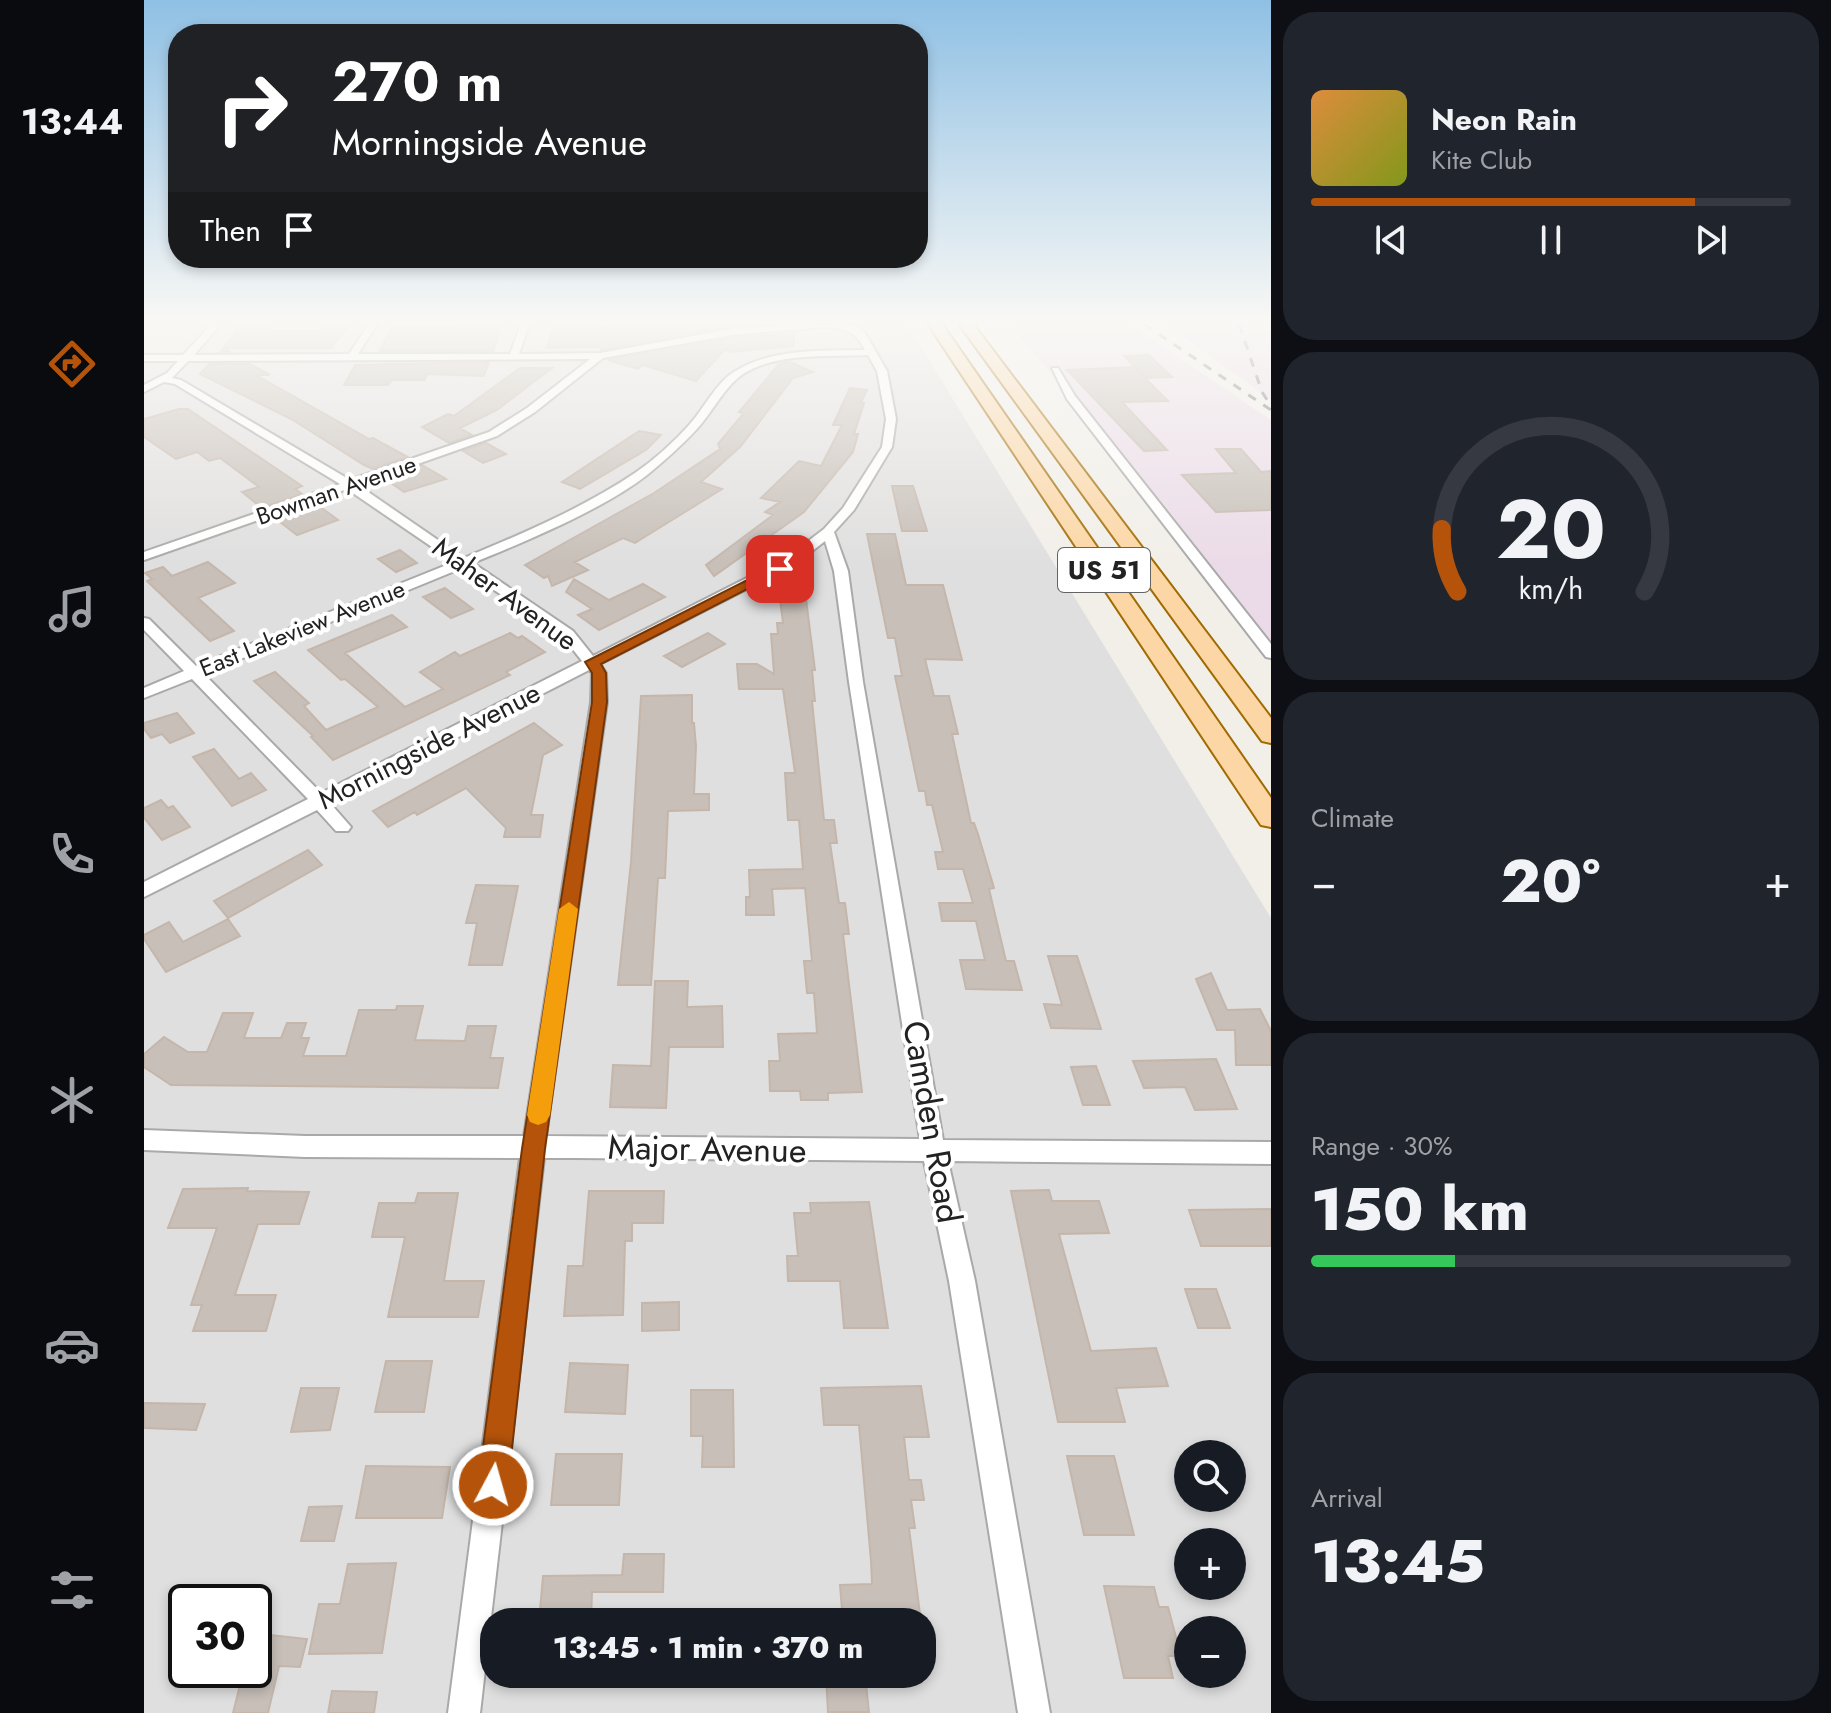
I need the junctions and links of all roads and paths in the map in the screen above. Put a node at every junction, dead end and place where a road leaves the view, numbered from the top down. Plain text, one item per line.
1 (215, 404) edge
2 (539, 404) edge
3 (711, 404) edge
4 (888, 404) edge
5 (989, 404) edge
6 (1025, 404) edge
7 (1076, 404) edge
8 (350, 485) junction
9 (828, 532) junction
10 (144, 556) edge
11 (462, 563) junction
12 (144, 622) edge
13 (1271, 654) edge
14 (593, 662) junction
15 (194, 672) junction
16 (144, 693) edge
17 (1271, 735) edge
18 (319, 802) junction
19 (1271, 818) edge
20 (342, 827) dead end
21 (144, 890) edge
22 (144, 1140) edge
23 (533, 1149) junction
24 (934, 1152) junction
25 (1271, 1153) edge
26 (464, 1713) edge
27 (1034, 1713) edge

1 - 8 street, Maher Avenue
2 - 8 street, Bowman Avenue
3 - 11 street, East Lakeview Avenue
4 - 9 street, Morningside Avenue
5 - 19 main road, US 51
6 - 17 main road, US 51
7 - 13 street
8 - 10 street, Bowman Avenue
8 - 11 street, Maher Avenue
9 - 14 street, Morningside Avenue
9 - 24 street, Camden Road
11 - 14 street, Maher Avenue
11 - 15 street, East Lakeview Avenue
12 - 15 street
14 - 18 street, Morningside Avenue
14 - 23 street, Maher Avenue
15 - 16 street, East Lakeview Avenue
15 - 18 street
18 - 20 street
18 - 21 street, Morningside Avenue
22 - 23 street, Major Avenue
23 - 24 street, Major Avenue
23 - 26 street, Maher Avenue
24 - 25 street, Major Avenue
24 - 27 street, Camden Road

